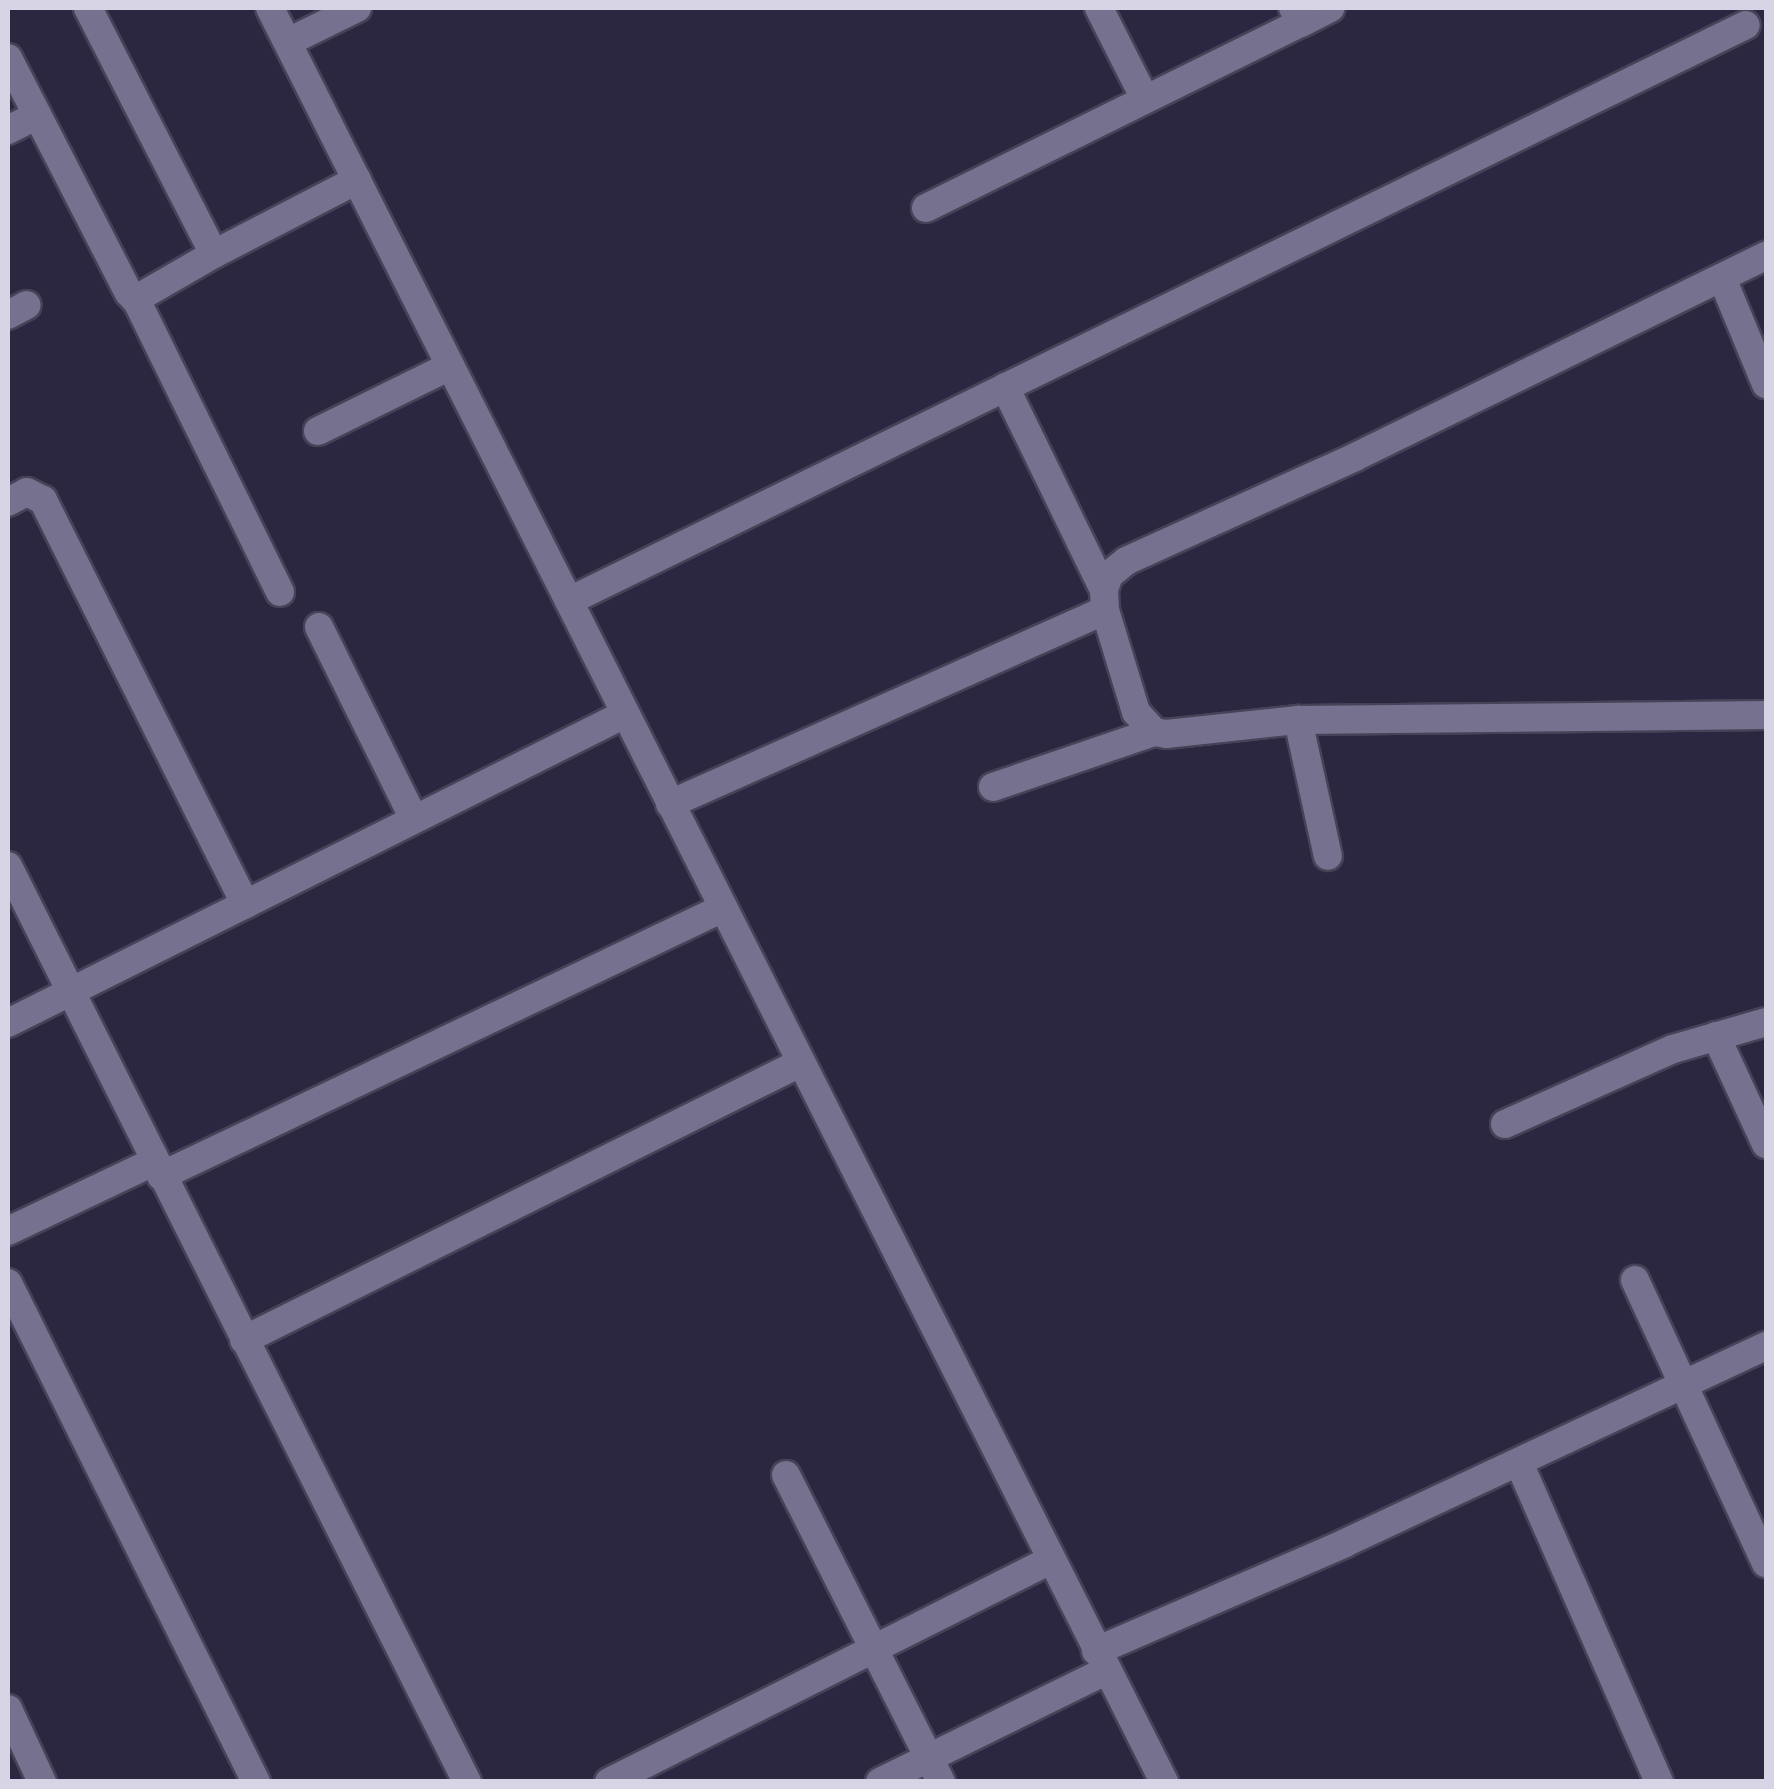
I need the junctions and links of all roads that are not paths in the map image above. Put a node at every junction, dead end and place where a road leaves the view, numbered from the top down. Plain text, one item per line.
1 (88, 8) edge
2 (270, 8) edge
3 (358, 8) edge
4 (1099, 8) edge
5 (1330, 8) edge
6 (1297, 15) edge
7 (1750, 16) edge
8 (288, 42) junction
9 (8, 58) edge
10 (1145, 98) junction
11 (37, 115) junction
12 (8, 130) edge
13 (357, 180) junction
14 (926, 208) dead end
15 (214, 254) junction
16 (1766, 256) edge
17 (1722, 278) junction
18 (138, 303) junction
19 (450, 366) junction
20 (1766, 384) edge
21 (1005, 387) junction
22 (318, 431) dead end
23 (8, 502) edge
24 (280, 592) dead end
25 (569, 600) junction
26 (1104, 600) junction
27 (319, 627) dead end
28 (624, 714) junction
29 (1766, 715) edge
30 (1298, 720) junction
31 (1154, 732) junction
32 (993, 787) dead end
33 (670, 804) junction
34 (414, 819) junction
35 (1328, 856) dead end
36 (8, 866) edge
37 (244, 904) junction
38 (722, 908) junction
39 (68, 993) junction
40 (1766, 1022) edge
41 (8, 1023) edge
42 (1716, 1036) junction
43 (800, 1063) junction
44 (1505, 1124) dead end
45 (1766, 1144) edge
46 (157, 1169) junction
47 (8, 1232) edge
48 (1635, 1280) dead end
49 (8, 1283) edge
50 (244, 1340) junction
51 (1766, 1346) edge
52 (1684, 1387) junction
53 (1519, 1463) junction
54 (786, 1475) dead end
55 (1050, 1560) junction
56 (1766, 1564) edge
57 (873, 1648) junction
58 (1101, 1661) junction
59 (8, 1709) edge
60 (935, 1770) edge
61 (42, 1782) edge
62 (256, 1782) edge
63 (468, 1782) edge
64 (609, 1782) edge
65 (880, 1782) edge
66 (1164, 1782) edge
67 (1659, 1782) edge

1 - 15 street
2 - 8 street
3 - 8 street
4 - 10 street
5 - 6 street
6 - 10 street
7 - 21 street
8 - 13 street
9 - 11 street
10 - 14 street
11 - 12 street
11 - 18 street
13 - 15 street
13 - 19 street
15 - 18 street
16 - 17 street
17 - 20 street
17 - 26 street
18 - 24 street
19 - 22 street
19 - 25 street
21 - 25 street
21 - 26 street
23 - 37 street
25 - 28 street
26 - 31 street
26 - 33 street
27 - 34 street
28 - 33 street
28 - 34 street
29 - 30 street
30 - 31 street
30 - 35 street
31 - 32 street
33 - 38 street
34 - 37 street
36 - 39 street
37 - 39 street
38 - 43 street
38 - 46 street
39 - 41 street
39 - 46 street
40 - 42 street
42 - 44 street
42 - 45 street
43 - 50 street
43 - 55 street
46 - 47 street
46 - 50 street
48 - 52 street
49 - 62 street
50 - 63 street
51 - 52 street
52 - 53 street
52 - 56 street
53 - 58 street
53 - 67 street
54 - 57 street
55 - 57 street
55 - 58 street
57 - 60 street
57 - 64 street
58 - 60 street
58 - 66 street
59 - 61 street
60 - 65 street

